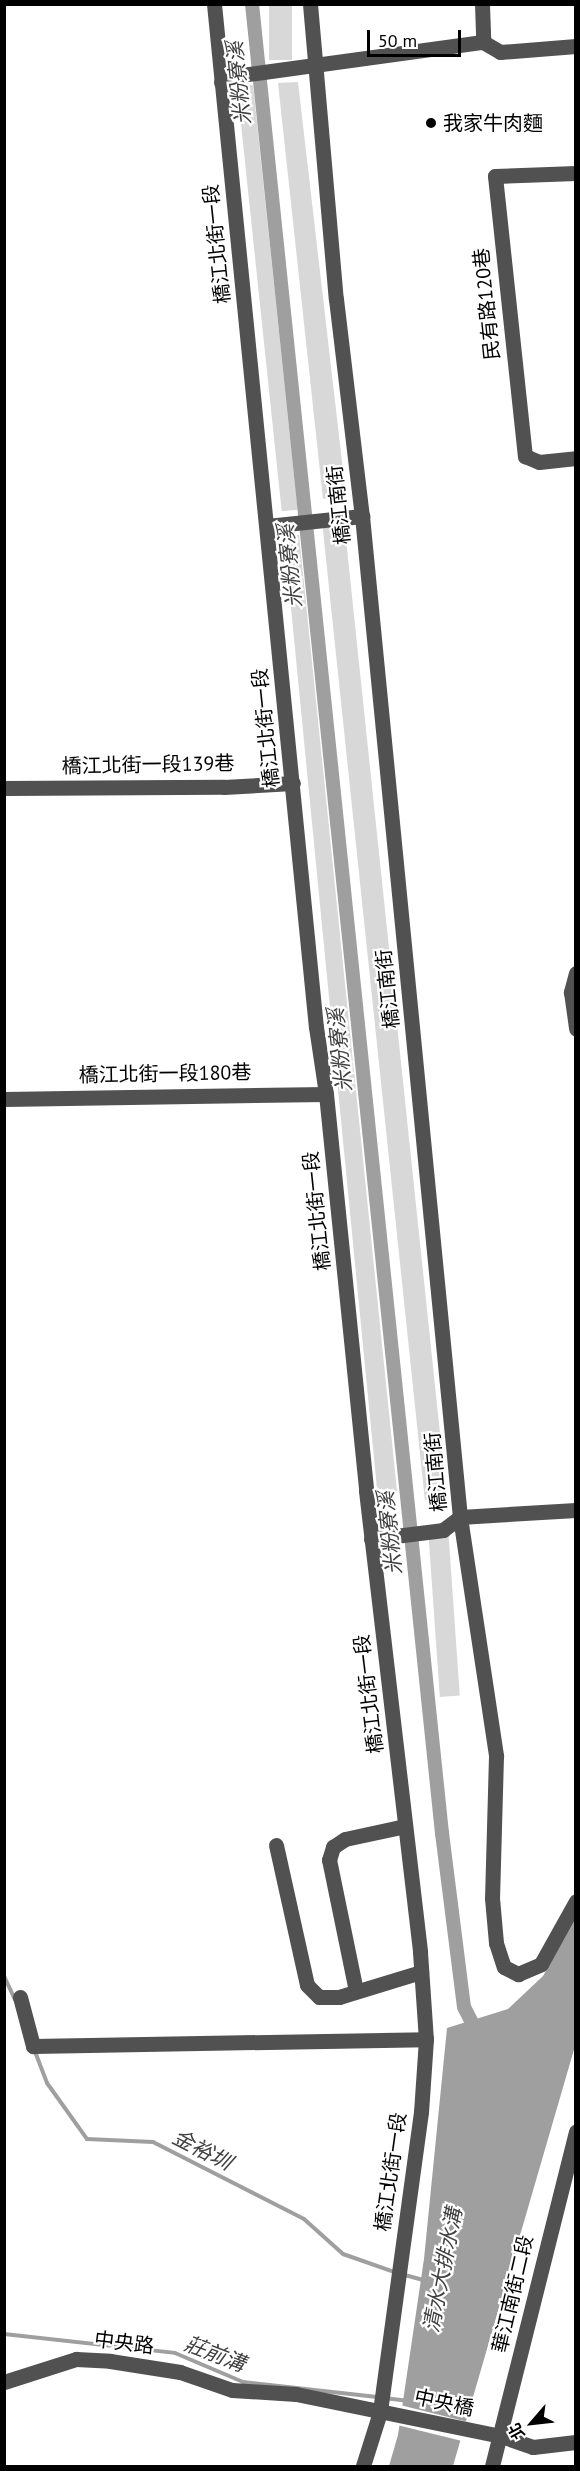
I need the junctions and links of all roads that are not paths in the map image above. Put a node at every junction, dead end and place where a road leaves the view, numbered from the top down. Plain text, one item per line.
1 (214, 4) edge
2 (309, 4) edge
3 (482, 4) edge
4 (483, 42) junction
5 (576, 46) edge
6 (315, 68) junction
7 (221, 82) junction
8 (576, 172) edge
9 (576, 458) edge
10 (362, 516) junction
11 (267, 526) junction
12 (292, 783) junction
13 (4, 788) edge
14 (576, 973) edge
15 (576, 1029) edge
16 (326, 1094) junction
17 (4, 1099) edge
18 (576, 1510) edge
19 (460, 1517) junction
20 (371, 1539) junction
21 (405, 1826) junction
22 (276, 1845) dead end
23 (576, 1901) edge
24 (421, 1972) junction
25 (356, 1990) junction
26 (20, 1997) dead end
27 (426, 2039) junction
28 (576, 2131) edge
29 (4, 2382) edge
30 (380, 2412) junction
31 (501, 2436) junction
32 (576, 2442) edge
33 (363, 2466) edge
34 (492, 2466) edge

1 - 7 street, 橋江北街一段
2 - 6 street, 橋江南街
3 - 4 street
4 - 5 street
4 - 6 street
6 - 7 street
6 - 10 street, 橋江南街
7 - 11 street, 橋江北街一段
8 - 9 street, 民有路120巷
10 - 11 street
10 - 19 street, 橋江南街
11 - 12 street, 橋江北街一段
12 - 13 street, 橋江北街一段139巷
12 - 16 street, 橋江北街一段
14 - 15 street
16 - 17 street, 橋江北街一段180巷
16 - 20 street, 橋江北街一段
18 - 19 street
19 - 20 street
19 - 23 street, 橋江南街
20 - 21 street, 橋江北街一段
21 - 24 street, 橋江北街一段
21 - 25 street
22 - 25 street
24 - 25 street
24 - 27 street, 橋江北街一段
26 - 27 street
27 - 30 street, 橋江北街一段
28 - 31 street, 華江南街二段
29 - 30 street, 中央路
30 - 31 street, 中央橋
30 - 33 street, 橋江北街一段
31 - 32 street
31 - 34 street, 華江南街二段

